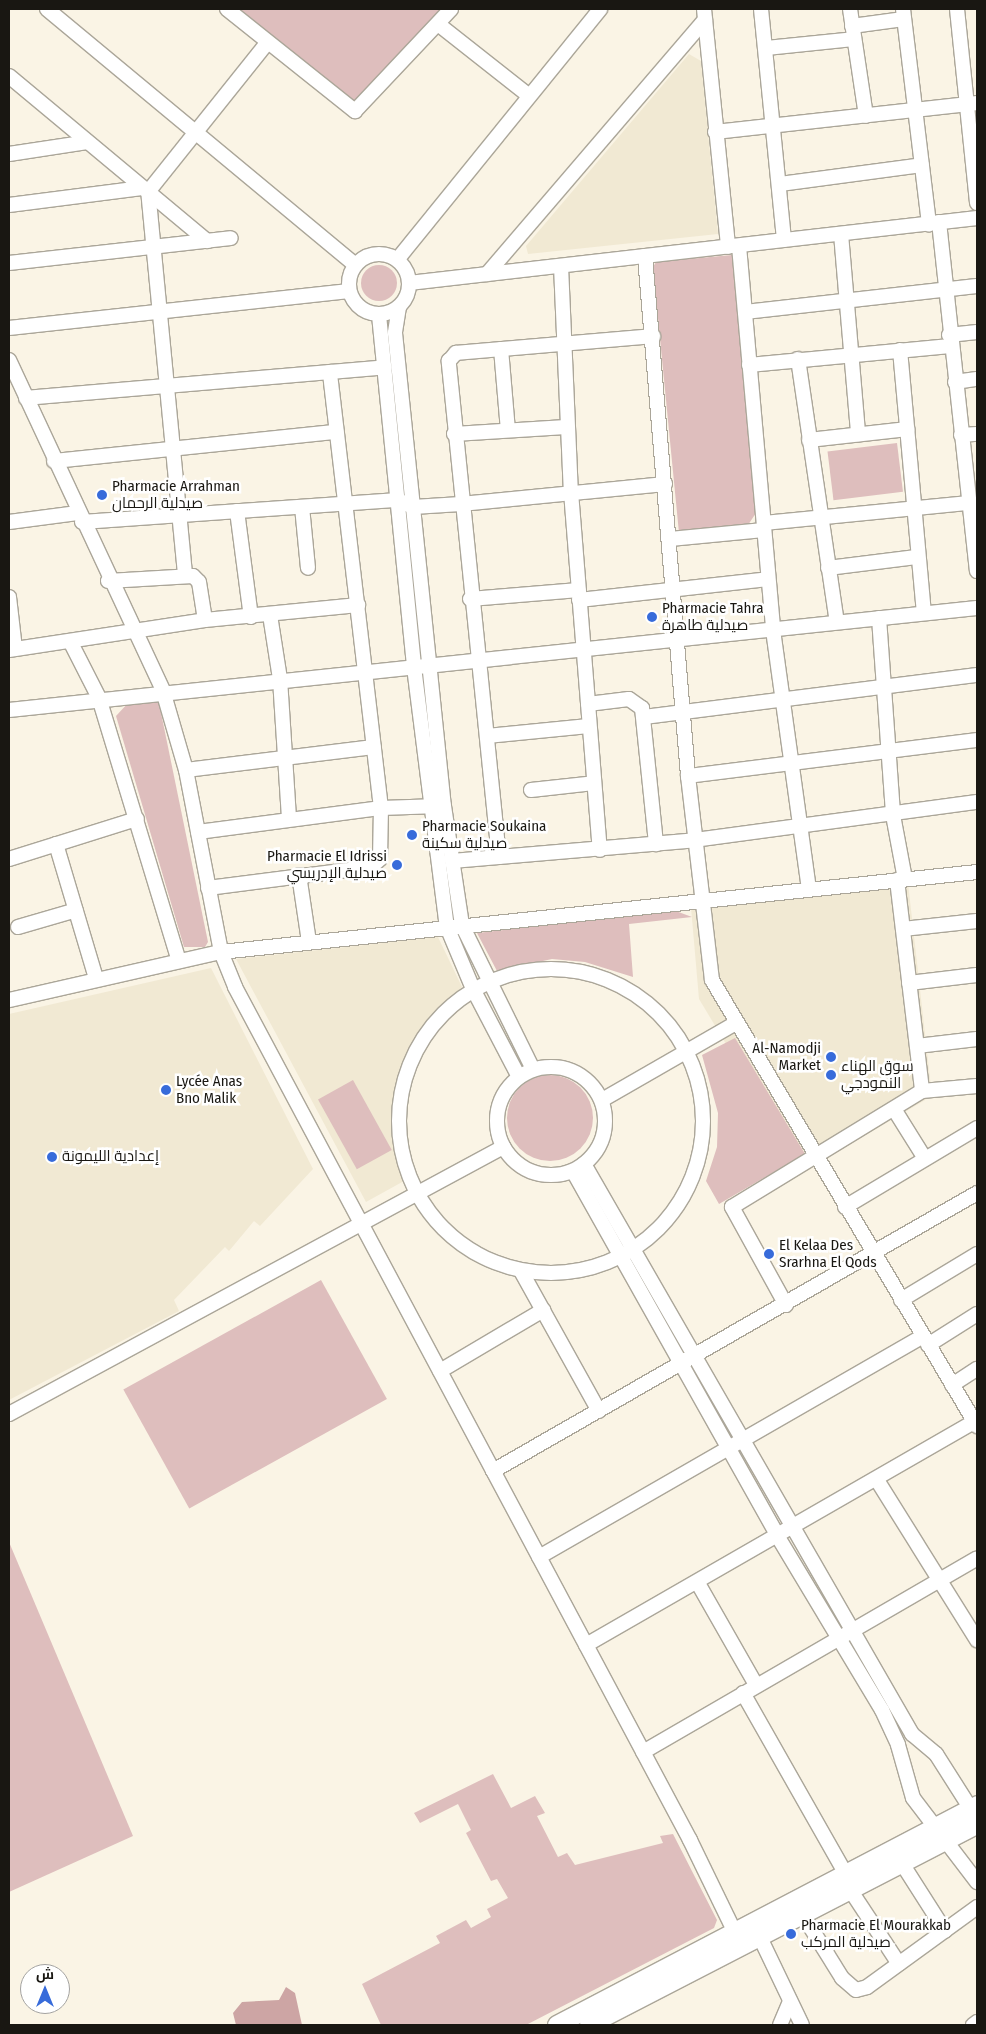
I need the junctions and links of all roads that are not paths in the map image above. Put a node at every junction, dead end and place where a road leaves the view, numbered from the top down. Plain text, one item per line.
1 (47, 9) edge
2 (227, 9) edge
3 (451, 9) edge
4 (600, 9) edge
5 (761, 9) edge
6 (850, 9) edge
7 (957, 9) edge
8 (704, 14) edge
9 (904, 14) edge
10 (438, 24) junction
11 (853, 32) junction
12 (267, 43) junction
13 (766, 48) junction
14 (9, 76) edge
15 (527, 94) junction
16 (972, 104) edge
17 (917, 109) junction
18 (866, 116) junction
19 (775, 126) junction
20 (194, 131) junction
21 (715, 132) junction
22 (88, 142) junction
23 (9, 154) edge
24 (922, 165) junction
25 (780, 184) junction
26 (145, 190) junction
27 (977, 203) edge
28 (9, 205) edge
29 (977, 218) edge
30 (934, 223) junction
31 (842, 234) junction
32 (231, 238) dead end
33 (784, 240) junction
34 (206, 241) junction
35 (733, 246) junction
36 (152, 247) junction
37 (645, 256) junction
38 (397, 260) junction
39 (9, 263) edge
40 (355, 266) junction
41 (561, 266) junction
42 (487, 274) junction
43 (409, 283) junction
44 (977, 286) edge
45 (946, 290) junction
46 (349, 291) junction
47 (844, 299) junction
48 (399, 307) junction
49 (160, 310) junction
50 (745, 312) junction
51 (379, 315) junction
52 (9, 328) edge
53 (977, 332) edge
54 (653, 336) junction
55 (950, 341) junction
56 (562, 344) junction
57 (501, 349) junction
58 (900, 350) junction
59 (848, 354) junction
60 (798, 359) junction
61 (9, 360) edge
62 (749, 365) junction
63 (386, 367) junction
64 (330, 372) junction
65 (977, 379) edge
66 (955, 382) junction
67 (167, 386) junction
68 (26, 398) junction
69 (566, 427) junction
70 (907, 429) junction
71 (508, 430) junction
72 (337, 432) junction
73 (454, 434) junction
74 (858, 434) junction
75 (977, 434) edge
76 (961, 435) junction
77 (809, 440) junction
78 (172, 448) junction
79 (54, 461) junction
80 (665, 484) junction
81 (571, 492) junction
82 (398, 500) junction
83 (969, 503) junction
84 (345, 504) junction
85 (461, 504) junction
86 (302, 507) junction
87 (413, 507) junction
88 (912, 507) junction
89 (236, 511) junction
90 (179, 515) junction
91 (821, 517) junction
92 (80, 518) junction
93 (9, 522) edge
94 (764, 526) junction
95 (670, 539) junction
96 (916, 557) junction
97 (308, 568) dead end
98 (828, 568) junction
99 (977, 571) edge
100 (185, 574) junction
101 (768, 579) junction
102 (108, 581) junction
103 (674, 591) junction
104 (579, 595) junction
105 (9, 596) edge
106 (470, 599) junction
107 (358, 605) junction
108 (977, 608) edge
109 (924, 613) junction
110 (270, 615) junction
111 (251, 617) junction
112 (879, 618) junction
113 (205, 620) junction
114 (838, 622) junction
115 (134, 630) junction
116 (773, 630) junction
117 (678, 638) junction
118 (70, 640) junction
119 (583, 648) junction
120 (12, 650) edge
121 (477, 659) junction
122 (429, 665) junction
123 (414, 667) junction
124 (365, 670) junction
125 (977, 675) edge
126 (280, 679) junction
127 (885, 690) junction
128 (163, 691) junction
129 (99, 698) junction
130 (783, 700) junction
131 (588, 704) junction
132 (9, 710) edge
133 (682, 713) junction
134 (644, 717) junction
135 (589, 726) junction
136 (487, 736) junction
137 (977, 740) edge
138 (374, 747) junction
139 (889, 750) junction
140 (285, 755) junction
141 (789, 766) junction
142 (186, 770) junction
143 (688, 776) junction
144 (594, 783) junction
145 (532, 790) dead end
146 (977, 802) edge
147 (438, 806) junction
148 (382, 808) junction
149 (893, 815) junction
150 (289, 819) junction
151 (137, 820) junction
152 (798, 827) junction
153 (198, 832) junction
154 (695, 840) junction
155 (56, 844) junction
156 (656, 844) junction
157 (600, 850) junction
158 (499, 857) junction
159 (9, 859) edge
160 (452, 861) junction
161 (977, 872) edge
162 (299, 874) junction
163 (901, 879) junction
164 (208, 888) junction
165 (809, 889) junction
166 (703, 900) junction
167 (76, 910) junction
168 (977, 921) edge
169 (462, 925) junction
170 (18, 927) dead end
171 (448, 927) junction
172 (903, 928) junction
173 (309, 942) junction
174 (222, 952) junction
175 (179, 961) junction
176 (977, 975) edge
177 (96, 978) junction
178 (486, 982) junction
179 (909, 983) junction
180 (473, 989) junction
181 (9, 1000) edge
182 (736, 1023) junction
183 (977, 1039) edge
184 (917, 1046) junction
185 (687, 1050) junction
186 (533, 1069) junction
187 (519, 1077) junction
188 (977, 1086) edge
189 (922, 1091) junction
190 (602, 1100) junction
191 (894, 1109) junction
192 (977, 1128) edge
193 (503, 1147) junction
194 (815, 1156) junction
195 (924, 1157) junction
196 (578, 1168) junction
197 (977, 1193) edge
198 (416, 1194) junction
199 (845, 1207) junction
200 (362, 1226) junction
201 (636, 1248) junction
202 (977, 1254) edge
203 (874, 1255) junction
204 (622, 1256) junction
205 (521, 1271) junction
206 (901, 1300) junction
207 (786, 1305) junction
208 (543, 1310) junction
209 (977, 1314) edge
210 (926, 1340) junction
211 (696, 1354) junction
212 (680, 1362) junction
213 (977, 1369) edge
214 (440, 1371) junction
215 (952, 1385) junction
216 (599, 1411) junction
217 (9, 1414) edge
218 (976, 1423) edge
219 (745, 1438) junction
220 (729, 1448) junction
221 (493, 1470) junction
222 (877, 1480) junction
223 (795, 1526) junction
224 (778, 1537) junction
225 (539, 1557) junction
226 (977, 1558) edge
227 (941, 1578) junction
228 (699, 1585) junction
229 (846, 1634) junction
230 (977, 1640) edge
231 (586, 1645) junction
232 (756, 1685) junction
233 (743, 1693) junction
234 (922, 1742) junction
235 (643, 1752) junction
236 (900, 1754) junction
237 (976, 1815) edge
238 (940, 1836) junction
239 (903, 1865) junction
240 (977, 1882) edge
241 (849, 1883) junction
242 (977, 1907) edge
243 (803, 1915) junction
244 (756, 1931) junction
245 (945, 1931) junction
246 (738, 1940) junction
247 (899, 1964) junction
248 (790, 2001) junction
249 (977, 2022) edge
250 (556, 2025) edge
251 (589, 2025) edge
252 (780, 2025) edge
253 (802, 2025) edge
254 (973, 2025) edge

1 - 20 street
2 - 12 street
3 - 10 street
4 - 15 street
5 - 13 street
6 - 11 street
7 - 16 street
8 - 21 street
8 - 42 street
9 - 11 street
9 - 17 street
10 - 12 street
10 - 15 street
11 - 13 street
11 - 18 street
12 - 20 street
13 - 19 street
14 - 22 street
15 - 38 street
16 - 17 street
16 - 27 street
17 - 18 street
17 - 24 street
18 - 19 street
19 - 21 street
19 - 25 street
20 - 26 street
20 - 40 street
21 - 35 street
22 - 23 street
22 - 26 street
24 - 25 street
24 - 30 street
25 - 33 street
26 - 28 street
26 - 34 street
26 - 36 street
29 - 30 street
30 - 31 street
30 - 45 street
31 - 33 street
31 - 47 street
32 - 34 street
33 - 35 street
34 - 36 street
35 - 37 street
35 - 50 street
36 - 39 street
36 - 49 street
37 - 41 street
37 - 54 street
38 - 40 street
38 - 43 street
40 - 46 street
41 - 42 street
41 - 56 street
42 - 43 street
43 - 48 street
44 - 45 street
45 - 47 street
45 - 55 street
46 - 49 street
46 - 51 street
47 - 50 street
47 - 59 street
48 - 51 street
48 - 87 street
49 - 52 street
49 - 67 street
50 - 62 street
51 - 63 street
53 - 55 street
54 - 56 street
54 - 80 street
55 - 58 street
55 - 66 street
56 - 57 street
56 - 69 street
57 - 71 street
57 - 73 street
58 - 59 street
58 - 70 street
59 - 60 street
59 - 74 street
60 - 62 street
60 - 77 street
61 - 68 street
62 - 94 street
63 - 64 street
63 - 82 street
64 - 67 street
64 - 72 street
65 - 66 street
66 - 76 street
67 - 68 street
67 - 78 street
68 - 79 street
69 - 71 street
69 - 81 street
70 - 74 street
70 - 88 street
71 - 73 street
72 - 78 street
72 - 84 street
73 - 85 street
74 - 77 street
75 - 76 street
76 - 83 street
77 - 91 street
78 - 79 street
78 - 90 street
79 - 92 street
80 - 81 street
80 - 95 street
81 - 85 street
81 - 104 street
82 - 84 street
82 - 87 street
82 - 123 street
83 - 88 street
83 - 99 street
84 - 86 street
84 - 107 street
85 - 87 street
85 - 106 street
86 - 89 street
86 - 97 street
87 - 122 street
88 - 91 street
88 - 96 street
89 - 90 street
89 - 111 street
90 - 92 street
90 - 100 street
91 - 94 street
91 - 98 street
92 - 93 street
92 - 102 street
94 - 95 street
94 - 101 street
95 - 103 street
96 - 98 street
96 - 109 street
98 - 114 street
100 - 102 street
100 - 113 street
101 - 103 street
101 - 116 street
102 - 115 street
103 - 104 street
103 - 117 street
104 - 106 street
104 - 119 street
105 - 120 street
106 - 121 street
107 - 110 street
107 - 124 street
108 - 109 street
109 - 112 street
110 - 111 street
110 - 126 street
111 - 113 street
112 - 114 street
112 - 127 street
113 - 115 street
114 - 116 street
115 - 118 street
115 - 128 street
116 - 117 street
116 - 130 street
117 - 119 street
117 - 133 street
118 - 120 street
118 - 129 street
119 - 121 street
119 - 131 street
121 - 122 street
121 - 136 street
122 - 123 street
122 - 147 street
123 - 124 street
123 - 147 street
124 - 126 street
124 - 138 street
125 - 127 street
126 - 128 street
126 - 140 street
127 - 130 street
127 - 139 street
128 - 129 street
128 - 142 street
129 - 132 street
129 - 151 street
130 - 133 street
130 - 141 street
131 - 134 street
131 - 135 street
133 - 134 street
133 - 143 street
134 - 156 street
135 - 136 street
135 - 144 street
136 - 158 street
137 - 139 street
138 - 140 street
138 - 148 street
139 - 141 street
139 - 149 street
140 - 142 street
140 - 150 street
141 - 143 street
141 - 152 street
142 - 153 street
143 - 154 street
144 - 145 street
144 - 157 street
146 - 149 street
147 - 148 street
147 - 160 street
147 - 171 street
148 - 150 street
148 - 162 street
149 - 152 street
149 - 163 street
150 - 153 street
151 - 155 street
151 - 175 street
152 - 154 street
152 - 165 street
153 - 164 street
154 - 156 street
154 - 166 street
155 - 159 street
155 - 167 street
156 - 157 street
157 - 158 street
158 - 160 street
160 - 169 street
161 - 163 street
162 - 164 street
162 - 173 street
163 - 165 street
163 - 172 street
164 - 174 street
165 - 166 street
166 - 169 street
166 - 182 street
167 - 170 street
167 - 177 street
168 - 172 street
169 - 171 street
169 - 178 street
171 - 173 street
171 - 180 street
172 - 179 street
173 - 174 street
174 - 175 street
174 - 200 street
175 - 177 street
176 - 179 street
177 - 181 street
178 - 180 street
178 - 185 street
178 - 186 street
179 - 184 street
180 - 187 street
180 - 198 street
182 - 185 street
182 - 194 street
183 - 184 street
184 - 189 street
185 - 190 street
185 - 201 street
186 - 187 street
186 - 190 street
187 - 193 street
188 - 189 street
189 - 191 street
190 - 196 street
191 - 194 street
191 - 195 street
192 - 195 street
193 - 196 street
193 - 198 street
194 - 199 street
194 - 207 street
195 - 199 street
196 - 201 street
196 - 204 street
197 - 203 street
198 - 200 street
198 - 205 street
199 - 203 street
200 - 214 street
200 - 217 street
201 - 204 street
201 - 211 street
202 - 206 street
203 - 206 street
203 - 207 street
204 - 205 street
204 - 212 street
205 - 208 street
206 - 210 street
207 - 211 street
208 - 214 street
208 - 216 street
209 - 210 street
210 - 215 street
210 - 219 street
211 - 212 street
211 - 219 street
212 - 216 street
212 - 220 street
213 - 215 street
214 - 221 street
215 - 218 street
216 - 221 street
218 - 222 street
219 - 220 street
219 - 223 street
220 - 224 street
220 - 225 street
221 - 225 street
222 - 223 street
222 - 227 street
223 - 224 street
223 - 229 street
224 - 228 street
224 - 229 street
225 - 231 street
226 - 227 street
227 - 229 street
227 - 230 street
228 - 231 street
228 - 232 street
229 - 232 street
229 - 234 street
229 - 236 street
231 - 235 street
232 - 233 street
233 - 235 street
233 - 241 street
234 - 236 street
234 - 237 street
235 - 246 street
236 - 238 street
237 - 238 main road
238 - 239 main road
238 - 240 street
238 - 241 main road
239 - 241 main road
239 - 245 street
241 - 243 main road
241 - 244 main road
241 - 247 street
242 - 245 street
243 - 244 main road
243 - 247 street
244 - 246 main road
244 - 248 street
245 - 247 street
246 - 250 main road
246 - 251 main road
248 - 252 street
248 - 253 street
249 - 254 street

